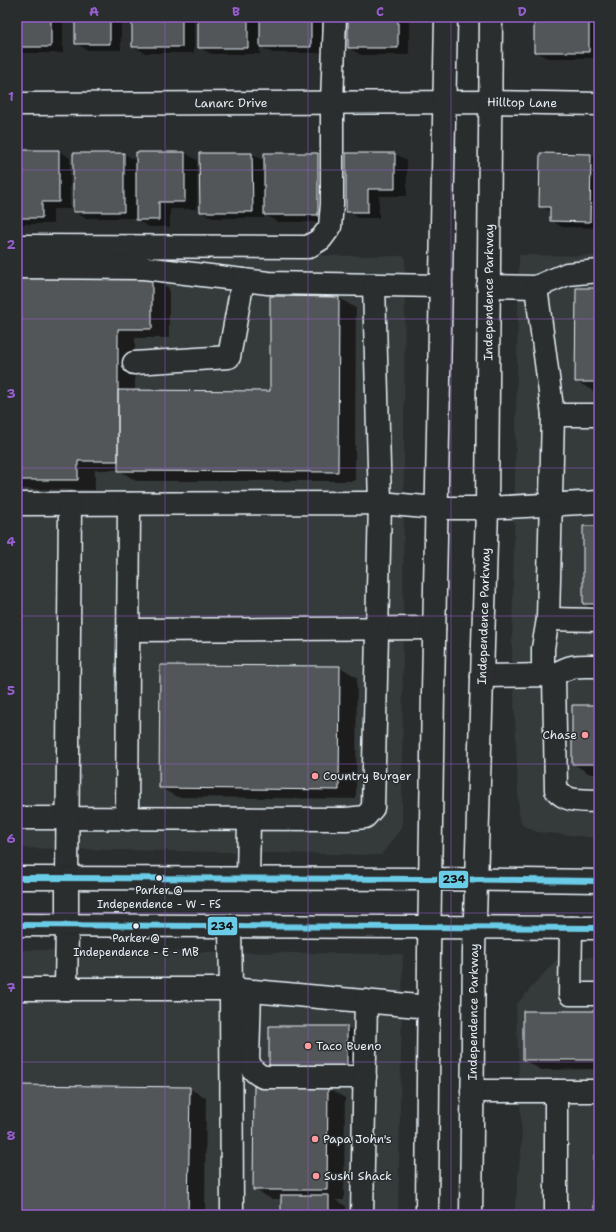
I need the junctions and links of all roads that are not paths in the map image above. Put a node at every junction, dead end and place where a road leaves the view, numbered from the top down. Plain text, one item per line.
1 (335, 17) edge
2 (446, 17) edge
3 (491, 17) edge
4 (489, 102) junction
5 (332, 103) junction
6 (444, 103) junction
7 (17, 104) edge
8 (599, 104) edge
9 (17, 246) edge
10 (17, 267) edge
11 (599, 271) edge
12 (243, 280) junction
13 (374, 285) junction
14 (441, 286) junction
15 (488, 286) junction
16 (536, 287) junction
17 (134, 363) dead end
18 (553, 415) junction
19 (599, 415) edge
20 (599, 502) edge
21 (380, 503) junction
22 (17, 504) edge
23 (70, 504) junction
24 (128, 504) junction
25 (551, 505) junction
26 (437, 508) junction
27 (487, 508) junction
28 (548, 619) junction
29 (599, 620) edge
30 (434, 628) junction
31 (377, 629) junction
32 (128, 630) junction
33 (599, 666) edge
34 (548, 675) junction
35 (482, 676) junction
36 (599, 800) edge
37 (17, 818) edge
38 (68, 818) junction
39 (127, 818) junction
40 (249, 819) junction
41 (17, 878) edge
42 (67, 878) junction
43 (248, 879) junction
44 (431, 879) junction
45 (477, 880) junction
46 (599, 881) edge
47 (17, 925) edge
48 (67, 926) junction
49 (230, 926) junction
50 (429, 927) junction
51 (475, 928) junction
52 (571, 928) junction
53 (599, 928) edge
54 (17, 989) edge
55 (66, 989) junction
56 (241, 990) junction
57 (599, 994) edge
58 (366, 1001) junction
59 (429, 1007) junction
60 (365, 1077) junction
61 (472, 1091) junction
62 (556, 1091) junction
63 (599, 1091) edge
64 (232, 1215) edge
65 (362, 1215) edge
66 (427, 1215) edge
67 (471, 1215) edge
68 (556, 1215) edge

1 - 5 main road
2 - 6 main road
3 - 4 main road, Independence Parkway
4 - 6 main road, Hilltop Lane
4 - 8 main road, Hilltop Lane
4 - 15 main road, Independence Parkway
5 - 6 main road, Lanarc Drive
5 - 7 main road, Lanarc Drive
5 - 9 main road
6 - 14 main road
10 - 12 main road
11 - 16 main road
12 - 13 main road
12 - 17 main road
13 - 14 main road
13 - 21 main road
14 - 26 main road
15 - 16 main road
15 - 27 main road, Independence Parkway
16 - 18 main road
18 - 19 main road
18 - 25 main road
20 - 25 main road
21 - 24 main road
21 - 26 main road
21 - 31 main road
22 - 23 main road
23 - 24 main road
23 - 38 main road
24 - 32 main road
25 - 27 main road
25 - 28 main road
26 - 27 main road
26 - 30 main road
27 - 35 main road, Independence Parkway
28 - 29 main road
28 - 34 main road
30 - 31 main road
30 - 44 main road
31 - 32 main road
31 - 40 main road
32 - 39 main road
33 - 34 main road
34 - 35 main road
34 - 36 main road
35 - 45 main road, Independence Parkway
37 - 38 main road
38 - 39 main road
38 - 42 main road
39 - 40 main road
40 - 43 main road
41 - 42 main road
42 - 43 main road
42 - 48 main road
43 - 44 main road
44 - 45 main road
44 - 50 main road
45 - 46 main road
45 - 51 main road, Independence Parkway
47 - 48 main road
48 - 49 main road
48 - 55 main road
49 - 50 main road
49 - 56 main road
50 - 51 main road
50 - 59 main road
51 - 52 main road
51 - 61 main road, Independence Parkway
52 - 53 main road
52 - 57 main road
54 - 55 main road
55 - 56 main road
56 - 58 main road
56 - 60 main road
56 - 64 main road
58 - 59 main road
58 - 60 main road
59 - 66 main road
60 - 65 main road
61 - 62 main road
61 - 67 main road, Independence Parkway
62 - 63 main road
62 - 68 main road

